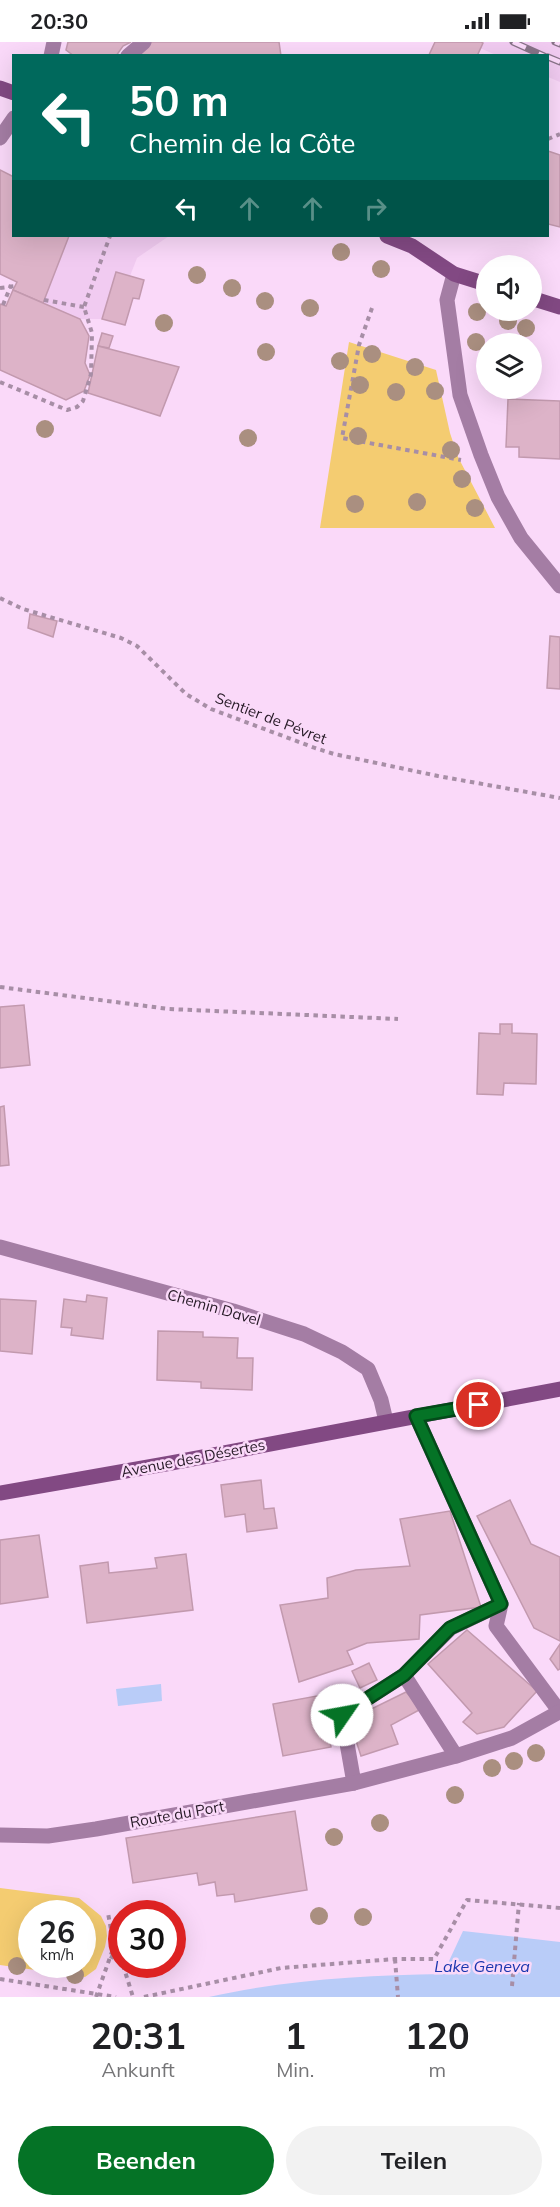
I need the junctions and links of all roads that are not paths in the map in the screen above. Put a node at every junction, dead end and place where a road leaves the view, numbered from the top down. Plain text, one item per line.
1 (144, 42) edge
2 (130, 54) edge
3 (12, 121) edge
4 (0, 138) edge
5 (390, 237) edge
6 (454, 274) junction
7 (476, 281) edge
8 (542, 301) edge
9 (560, 307) edge
10 (560, 586) edge
11 (0, 1246) edge
12 (560, 1389) edge
13 (416, 1416) junction
14 (386, 1421) junction
15 (0, 1493) edge
16 (501, 1604) junction
17 (404, 1675) junction
18 (559, 1712) edge
19 (456, 1756) junction
20 (354, 1783) junction
21 (0, 1835) edge

1 - 2 street
3 - 4 street
5 - 6 main road
6 - 7 main road
6 - 10 street
8 - 9 main road
11 - 14 street, Chemin Davel
12 - 13 main road, Avenue des Désertes
13 - 14 main road, Avenue des Désertes
13 - 16 street
14 - 15 main road, Avenue des Désertes
16 - 17 street
16 - 18 street
17 - 19 street
17 - 20 street
18 - 19 street, Route du Port
19 - 20 street, Route du Port
20 - 21 street, Route du Port

